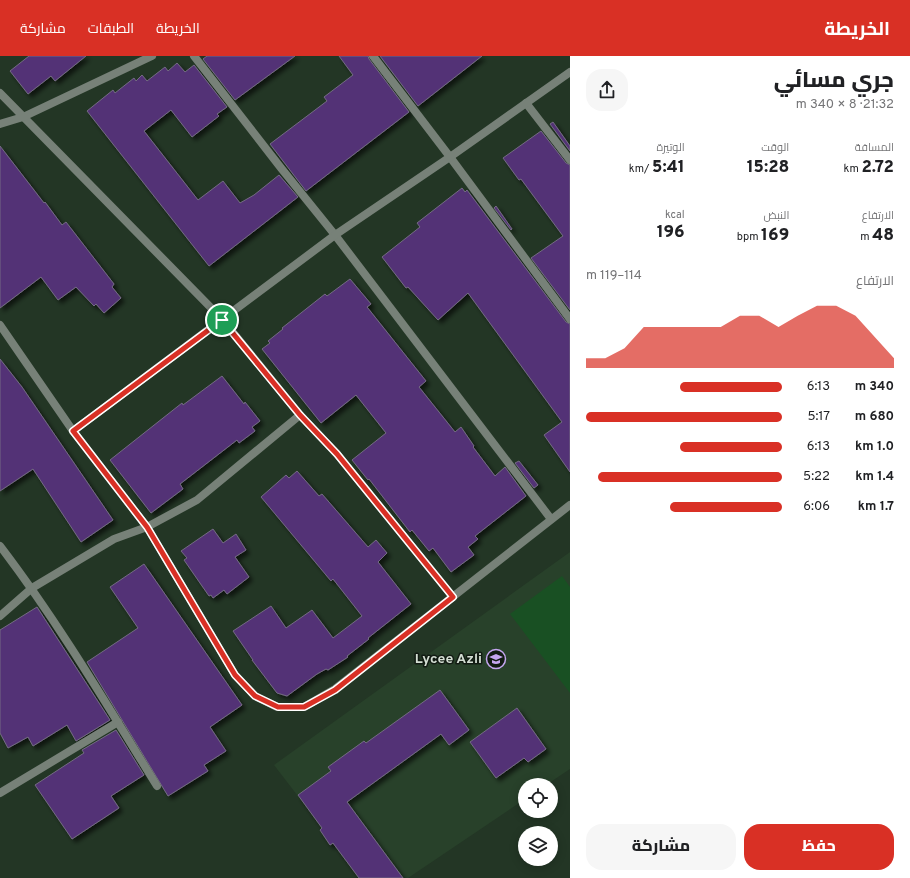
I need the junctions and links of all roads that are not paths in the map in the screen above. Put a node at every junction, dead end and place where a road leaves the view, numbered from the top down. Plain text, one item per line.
1 (152, 56) edge
2 (194, 56) edge
3 (373, 56) edge
4 (570, 72) edge
5 (0, 93) edge
6 (526, 103) junction
7 (23, 117) junction
8 (0, 124) edge
9 (450, 157) junction
10 (570, 160) edge
11 (335, 235) junction
12 (570, 319) edge
13 (222, 320) junction
14 (0, 325) edge
15 (300, 415) junction
16 (73, 431) junction
17 (570, 505) edge
18 (551, 519) junction
19 (147, 527) junction
20 (0, 546) edge
21 (32, 588) junction
22 (453, 597) junction
23 (0, 616) edge
24 (118, 722) junction
25 (157, 786) dead end
26 (0, 793) edge

1 - 7 street
2 - 11 street
3 - 9 street
4 - 6 street
5 - 7 street
6 - 9 street
6 - 10 street
7 - 8 street
7 - 13 street
9 - 11 street
9 - 12 street
11 - 13 street
11 - 18 street
13 - 15 street
13 - 16 street
14 - 16 street
15 - 19 street
15 - 22 street
16 - 19 street
17 - 18 street
18 - 22 street
19 - 21 street
19 - 22 street
20 - 21 street
21 - 23 street
21 - 24 street
24 - 25 street
24 - 26 street

